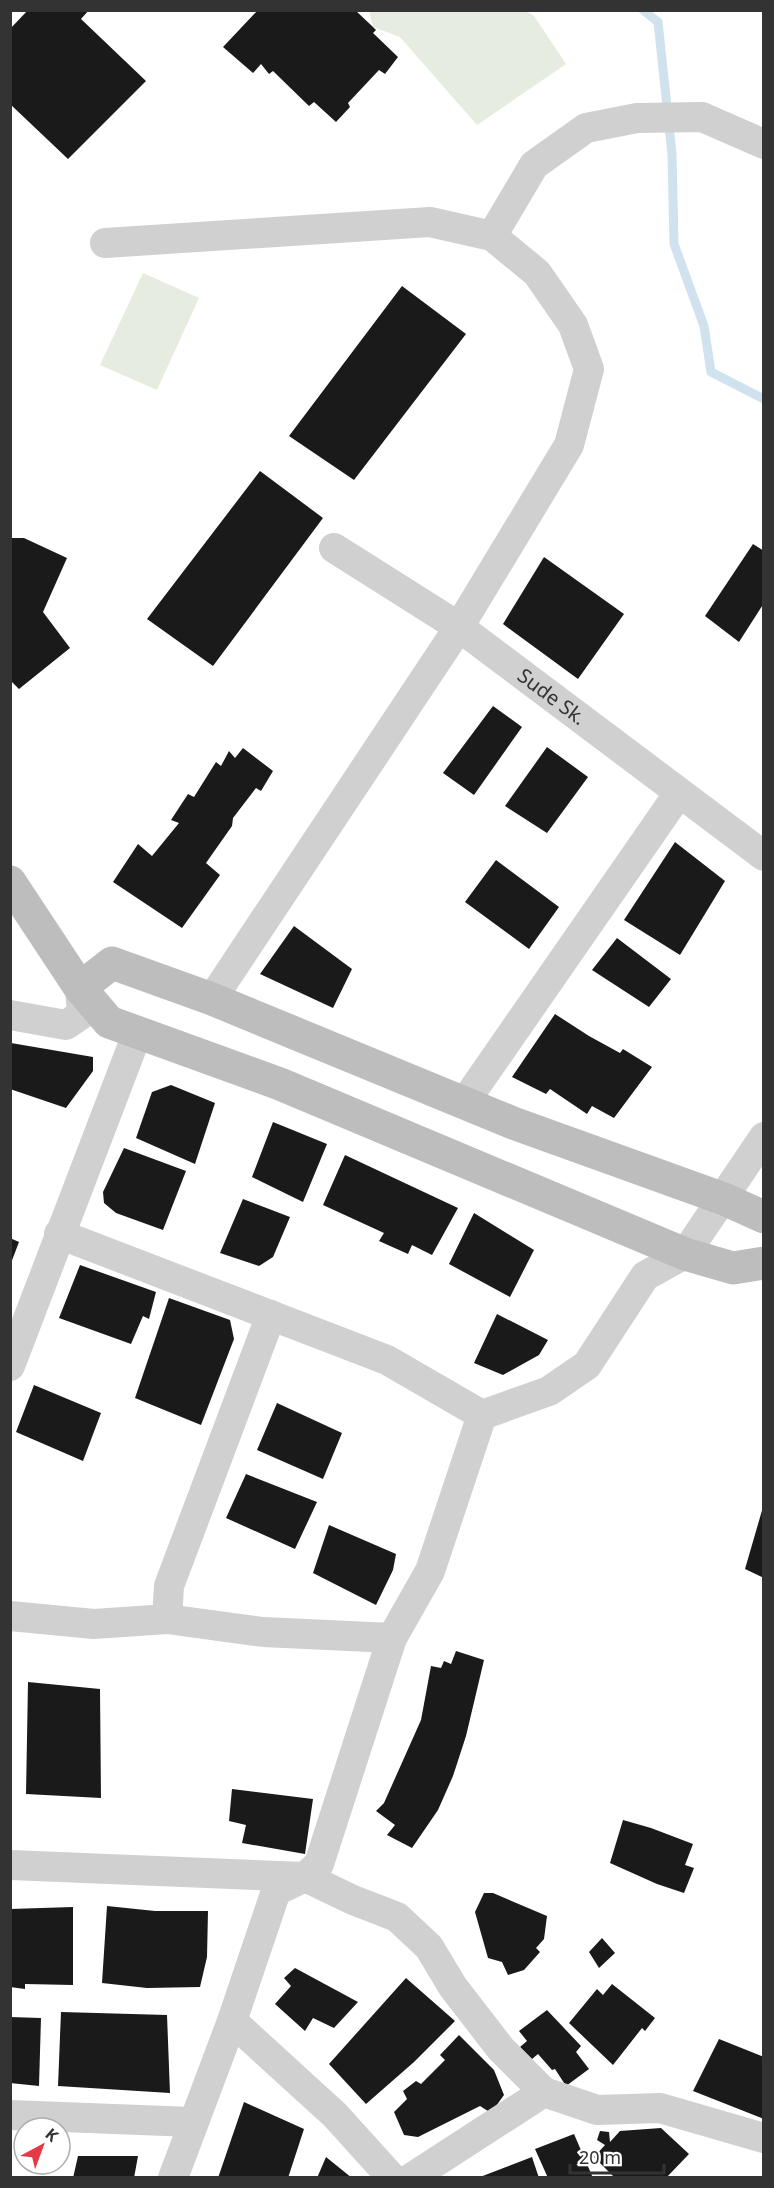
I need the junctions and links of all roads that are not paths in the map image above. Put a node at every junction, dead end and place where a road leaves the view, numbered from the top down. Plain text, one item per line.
1 (764, 144) edge
2 (492, 236) junction
3 (105, 243) dead end
4 (334, 548) dead end
5 (459, 627) junction
6 (679, 793) junction
7 (764, 856) edge
8 (10, 882) edge
9 (80, 988) junction
10 (212, 999) junction
11 (10, 1015) edge
12 (137, 1035) junction
13 (464, 1103) junction
14 (764, 1137) edge
15 (724, 1199) junction
16 (764, 1217) edge
17 (60, 1234) junction
18 (685, 1254) junction
19 (764, 1263) edge
20 (271, 1315) junction
21 (10, 1366) edge
22 (483, 1415) junction
23 (10, 1616) edge
24 (167, 1619) junction
25 (392, 1638) junction
26 (10, 1865) edge
27 (305, 1877) junction
28 (232, 2021) junction
29 (544, 2092) junction
30 (10, 2115) edge
31 (192, 2122) junction
32 (764, 2139) edge
33 (173, 2178) edge
34 (392, 2178) edge
35 (411, 2178) edge

1 - 2 street
2 - 3 street
2 - 5 street
4 - 5 street, Sude Sk.
5 - 6 street, Sude Sk.
5 - 10 street
6 - 7 street, Sude Sk.
6 - 13 street
8 - 9 street
9 - 10 street
9 - 11 street
9 - 12 street
10 - 13 street
12 - 17 street
12 - 18 street
13 - 15 street
14 - 15 street
15 - 16 street
15 - 18 street
17 - 20 street
17 - 21 street
18 - 19 street
18 - 22 street
20 - 22 street
20 - 24 street
22 - 25 street
23 - 24 street
24 - 25 street
25 - 27 street
26 - 27 street
27 - 28 street
27 - 29 street
28 - 31 street
28 - 34 street
29 - 32 street
29 - 35 street
30 - 31 street
31 - 33 street

